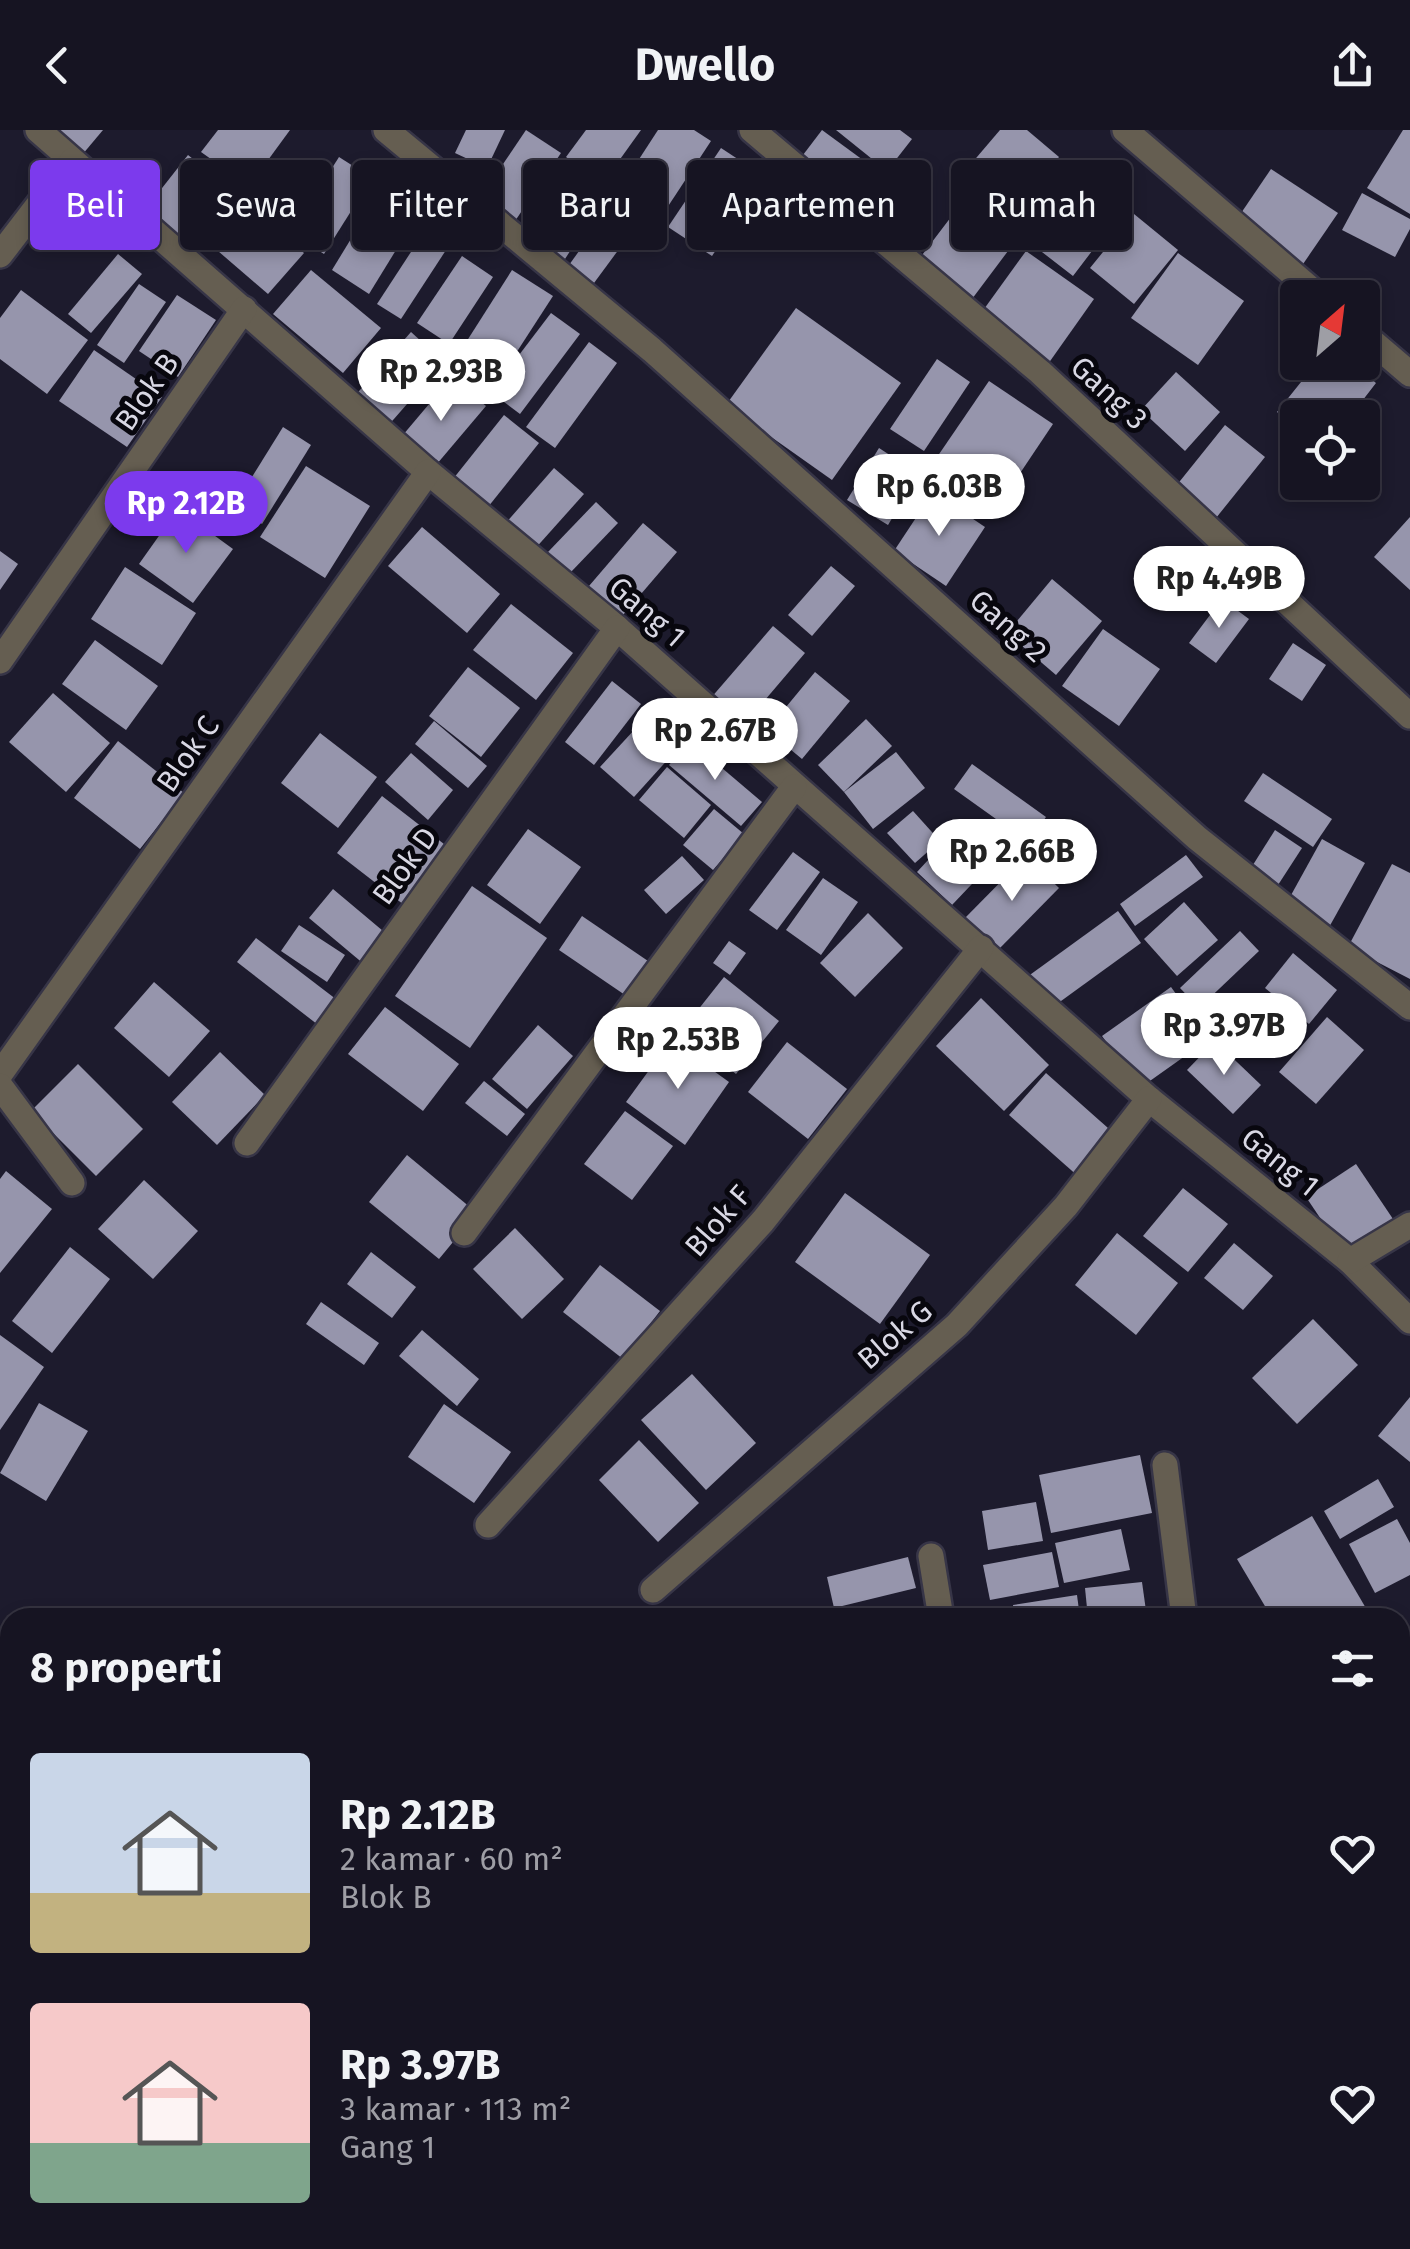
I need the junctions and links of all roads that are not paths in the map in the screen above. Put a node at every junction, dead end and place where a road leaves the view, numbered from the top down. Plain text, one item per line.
1 (38, 130) edge
2 (386, 130) edge
3 (1125, 130) edge
4 (761, 133) edge
5 (1156, 140) edge
6 (72, 160) edge
7 (30, 216) edge
8 (160, 236) edge
9 (0, 256) edge
10 (1302, 280) edge
11 (244, 309) junction
12 (1380, 348) edge
13 (1410, 374) edge
14 (428, 472) junction
15 (617, 628) junction
16 (0, 661) edge
17 (1410, 716) edge
18 (794, 787) junction
19 (981, 948) junction
20 (1410, 1008) edge
21 (0, 1074) edge
22 (0, 1086) edge
23 (1149, 1100) junction
24 (247, 1143) dead end
25 (72, 1183) dead end
26 (1410, 1225) edge
27 (464, 1232) dead end
28 (1350, 1261) junction
29 (1410, 1321) edge
30 (1165, 1465) dead end
31 (488, 1525) dead end
32 (931, 1556) dead end
33 (653, 1590) dead end
34 (939, 1608) edge
35 (1183, 1608) edge
36 (1410, 2124) edge
37 (1410, 2138) edge

1 - 6 street, Gang 1
2 - 20 street, Gang 2
3 - 5 street
4 - 17 street, Gang 3
5 - 10 street
7 - 9 street
8 - 11 street, Gang 1
11 - 14 street, Gang 1
11 - 16 street, Blok B
12 - 13 street
14 - 15 street, Gang 1
14 - 21 street, Blok C
15 - 18 street, Gang 1
15 - 24 street, Blok D
18 - 19 street, Gang 1
18 - 27 street
19 - 23 street, Gang 1
19 - 31 street, Blok F
22 - 25 street
23 - 28 street, Gang 1
23 - 33 street, Blok G
26 - 28 street
28 - 29 street, Gang 1
30 - 35 street
32 - 34 street
36 - 37 street

